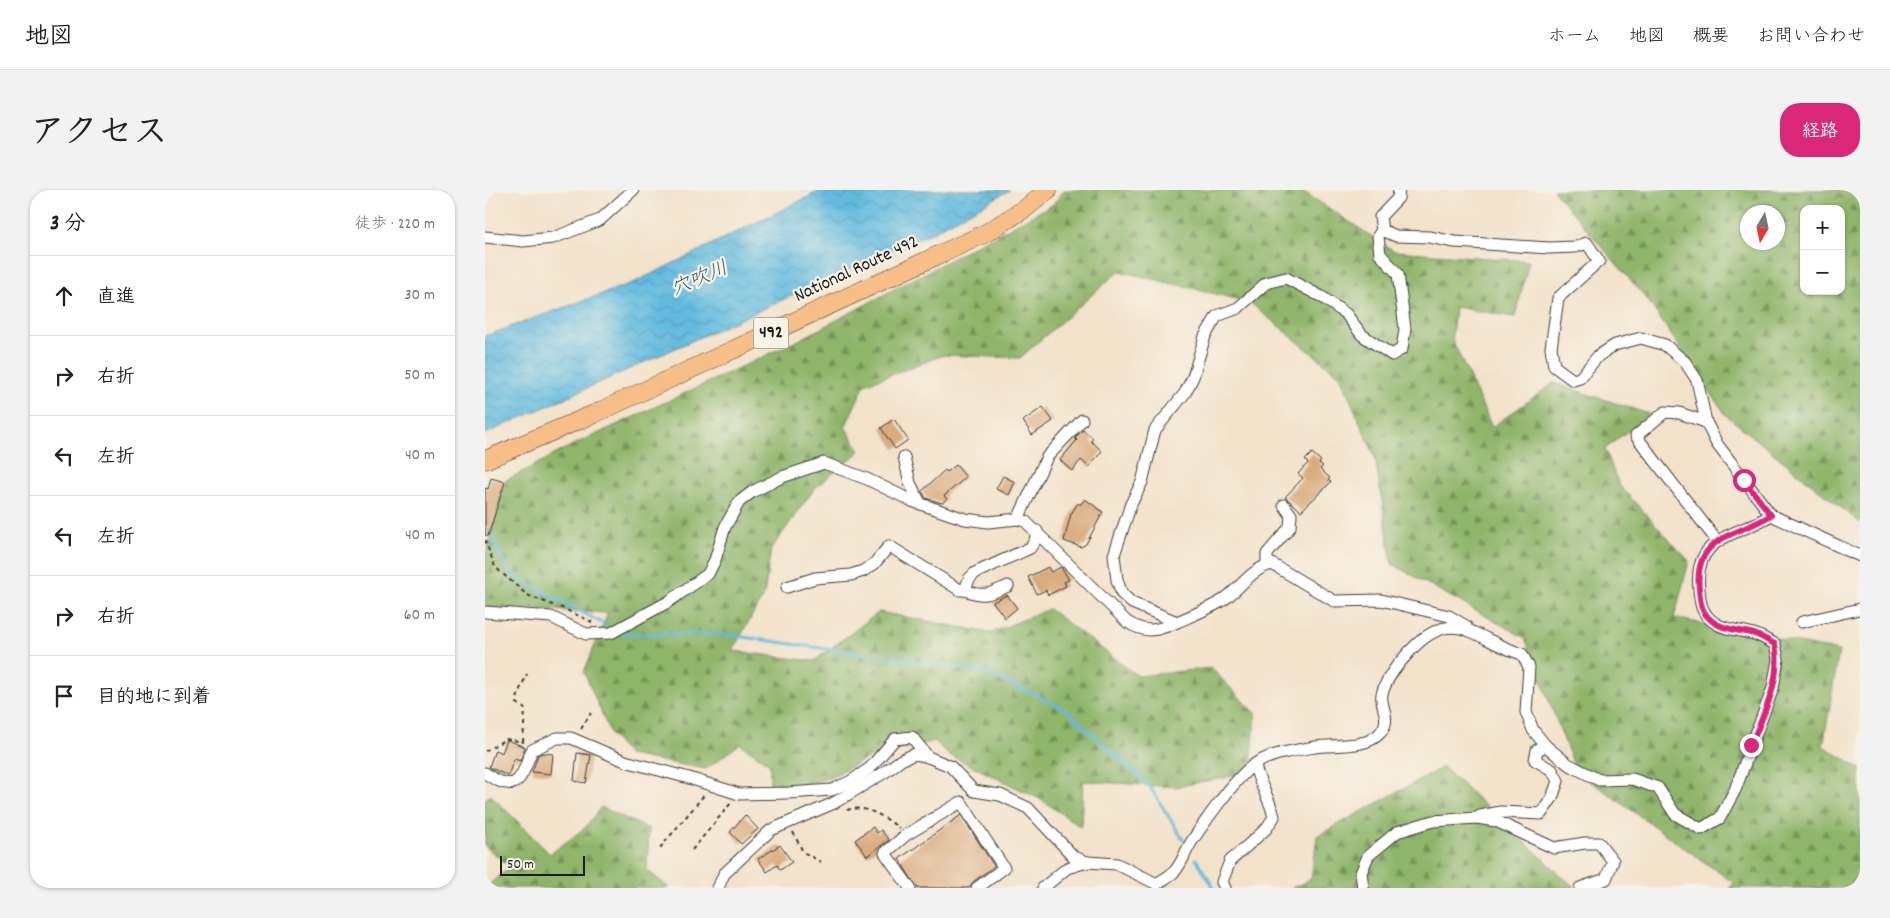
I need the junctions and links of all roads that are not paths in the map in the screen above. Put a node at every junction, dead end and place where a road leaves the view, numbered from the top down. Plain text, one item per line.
1 (633, 190) edge
2 (1048, 190) edge
3 (1399, 190) edge
4 (1382, 230) junction
5 (485, 237) edge
6 (1082, 420) dead end
7 (1706, 422) junction
8 (904, 457) dead end
9 (485, 460) edge
10 (920, 504) junction
11 (1284, 505) dead end
12 (1771, 515) junction
13 (1018, 519) junction
14 (1037, 531) junction
15 (1717, 541) junction
16 (1860, 556) edge
17 (1267, 565) junction
18 (1008, 586) dead end
19 (787, 587) dead end
20 (965, 590) junction
21 (1860, 609) edge
22 (485, 612) edge
23 (1177, 622) junction
24 (1802, 622) dead end
25 (1481, 634) junction
26 (1546, 746) junction
27 (928, 757) junction
28 (1255, 765) junction
29 (485, 773) edge
30 (1469, 819) junction
31 (1087, 862) junction
32 (718, 888) edge
33 (909, 888) edge
34 (977, 888) edge
35 (1043, 888) edge
36 (1225, 888) edge
37 (1363, 888) edge
38 (1580, 888) edge

1 - 5 street
2 - 9 highway, National Route 492 / 492
3 - 4 street
4 - 7 street
4 - 23 street
6 - 13 street
7 - 12 street
7 - 15 street
8 - 10 street
10 - 13 street
10 - 22 street
11 - 17 street
12 - 15 street
12 - 16 street
13 - 14 street
14 - 20 street
14 - 23 street
15 - 26 street
17 - 23 street
17 - 25 street
18 - 20 street
19 - 20 street
21 - 24 street
25 - 26 street
25 - 28 street
26 - 30 street
27 - 29 street
27 - 31 street
27 - 32 street
28 - 31 street
28 - 36 street
30 - 37 street
30 - 38 street
31 - 35 street
33 - 34 street

